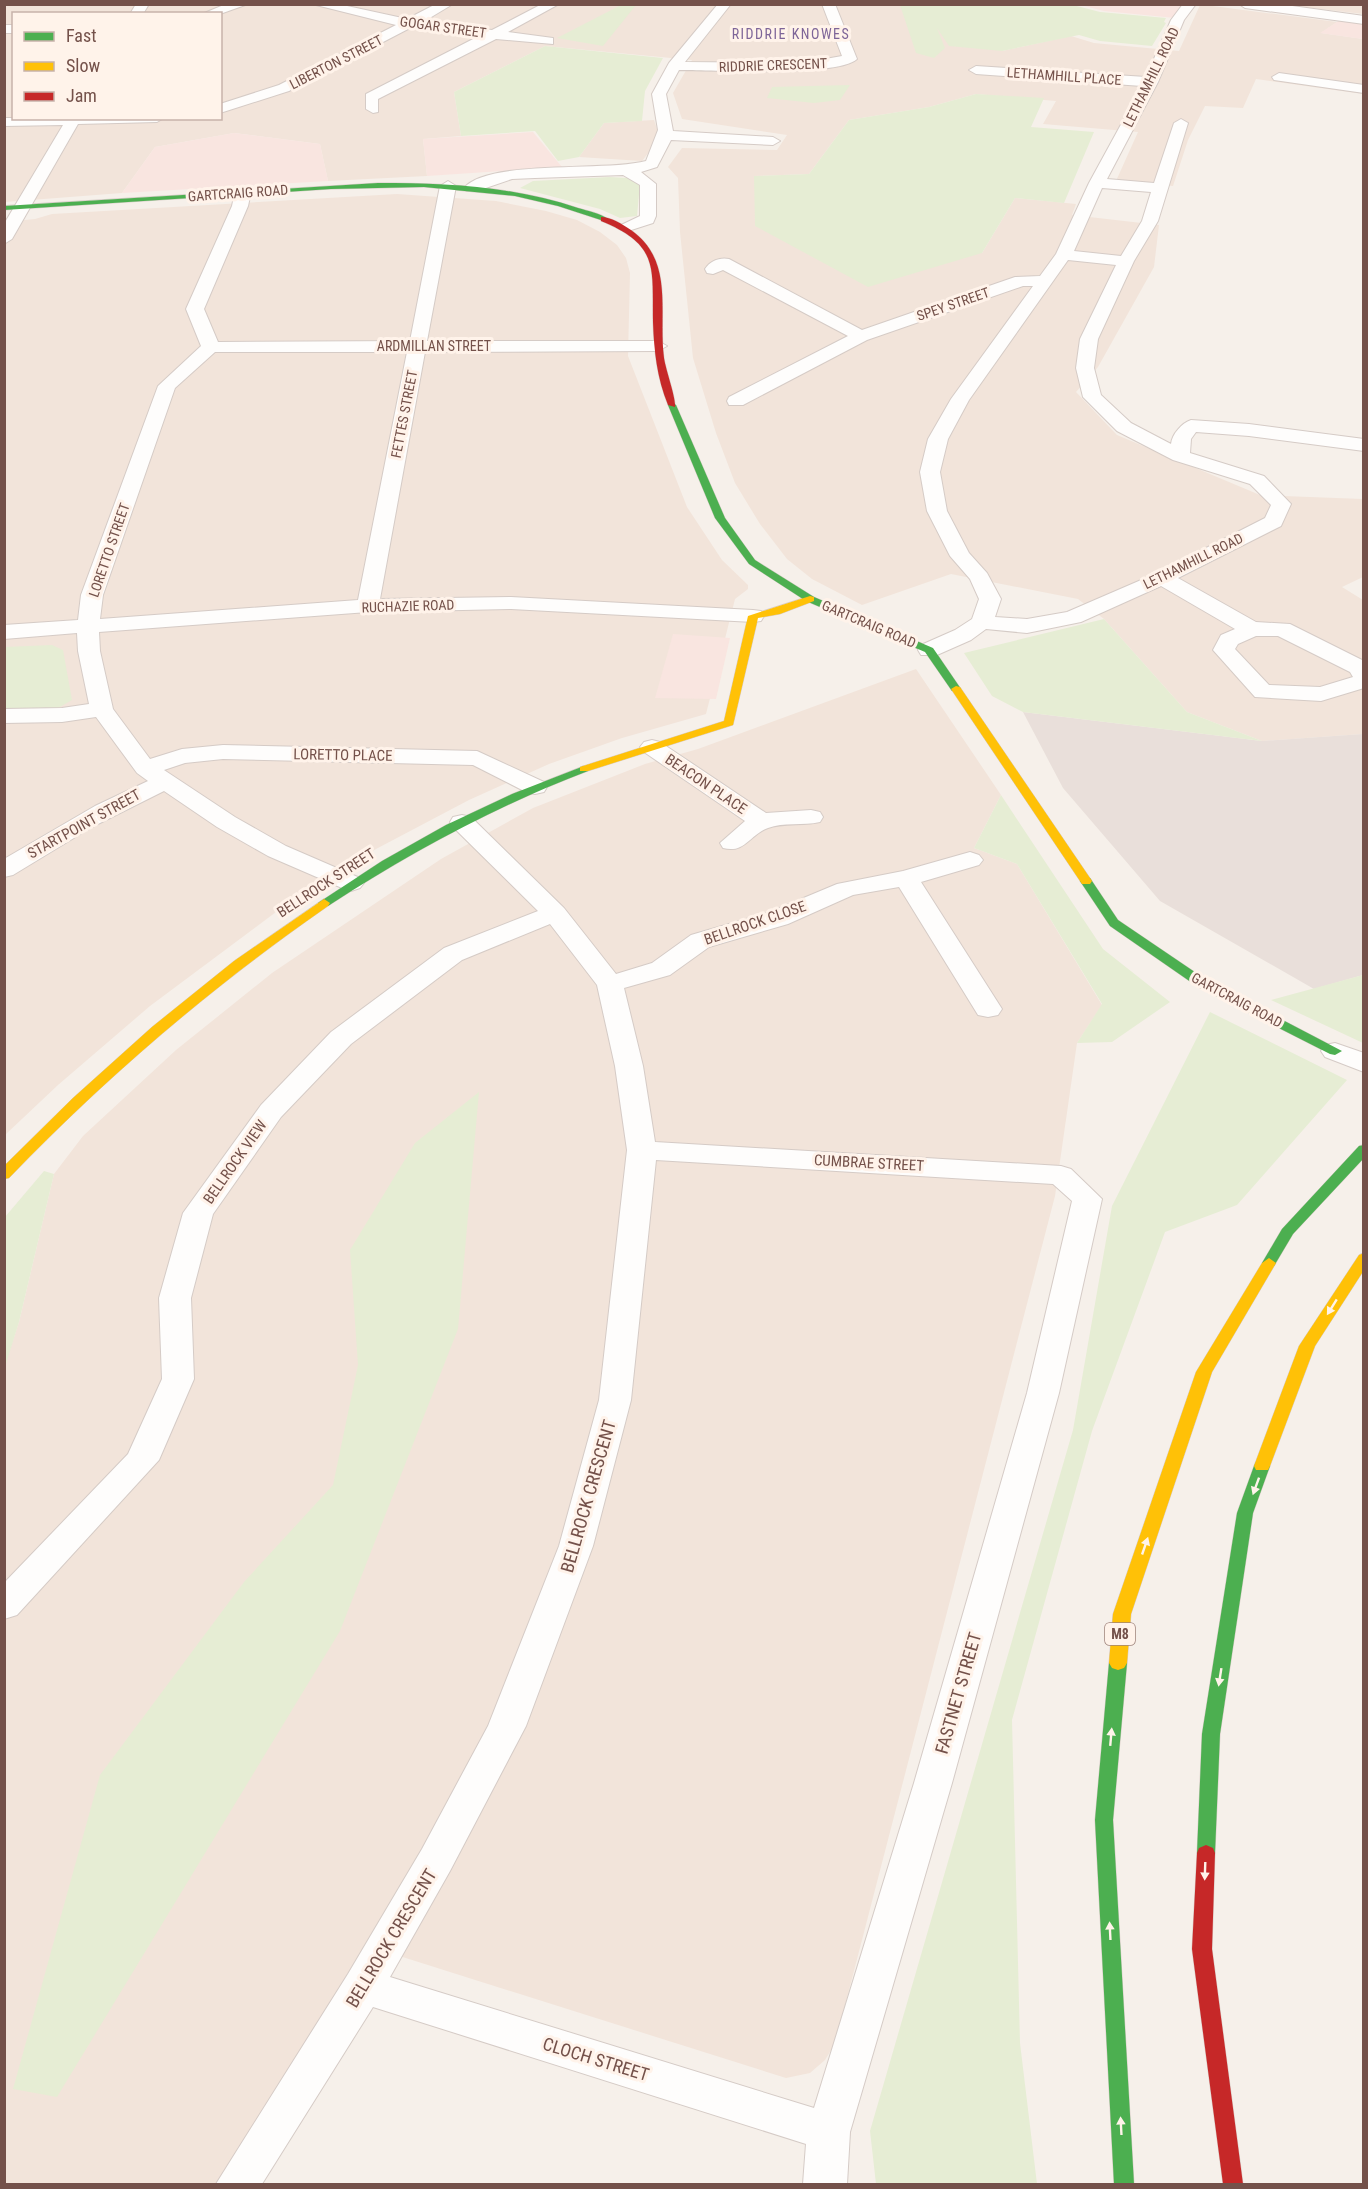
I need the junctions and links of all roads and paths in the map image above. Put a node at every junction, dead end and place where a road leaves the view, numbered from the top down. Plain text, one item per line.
1 (242, 4) edge
2 (318, 4) edge
3 (447, 4) edge
4 (553, 4) edge
5 (725, 4) edge
6 (828, 4) edge
7 (1190, 4) edge
8 (1245, 4) edge
9 (215, 12) edge
10 (1364, 20) edge
11 (410, 24) junction
12 (497, 35) junction
13 (548, 41) dead end
14 (674, 66) junction
15 (976, 70) dead end
16 (1279, 77) dead end
17 (1152, 82) junction
18 (1364, 89) edge
19 (222, 108) edge
20 (373, 110) dead end
21 (73, 120) edge
22 (4, 122) edge
23 (1181, 123) dead end
24 (667, 135) junction
25 (773, 141) dead end
26 (626, 171) junction
27 (1097, 183) junction
28 (448, 186) junction
29 (479, 188) junction
30 (1161, 188) junction
31 (243, 192) junction
32 (23, 207) junction
33 (4, 208) edge
34 (620, 225) junction
35 (4, 239) edge
36 (1064, 255) junction
37 (1126, 261) junction
38 (714, 262) dead end
39 (1047, 281) junction
40 (861, 336) junction
41 (417, 346) junction
42 (658, 346) junction
43 (210, 347) junction
44 (736, 401) dead end
45 (1364, 445) edge
46 (1180, 456) junction
47 (1162, 578) junction
48 (810, 599) junction
49 (368, 606) junction
50 (753, 616) junction
51 (982, 622) junction
52 (88, 626) junction
53 (1252, 628) junction
54 (4, 632) edge
55 (929, 650) junction
56 (1364, 676) edge
57 (1364, 681) edge
58 (102, 709) junction
59 (4, 716) edge
60 (652, 747) junction
61 (145, 768) junction
62 (166, 782) junction
63 (535, 787) junction
64 (811, 817) dead end
65 (761, 821) junction
66 (462, 822) junction
67 (732, 843) dead end
68 (970, 860) dead end
69 (4, 870) edge
70 (906, 878) junction
71 (351, 883) junction
72 (555, 913) junction
73 (610, 984) junction
74 (988, 1009) dead end
75 (1335, 1051) joint
76 (1364, 1064) edge
77 (642, 1149) junction
78 (1364, 1149) edge
79 (4, 1175) edge
80 (1088, 1199) joint
81 (1364, 1257) edge
82 (4, 1606) edge
83 (363, 1986) junction
84 (828, 2132) junction
85 (238, 2184) edge
86 (825, 2184) edge
87 (1124, 2184) edge
88 (1233, 2184) edge

1 - 9 street
2 - 11 street, GOGAR STREET
3 - 11 street, LIBERTON STREET
4 - 12 street
5 - 14 street
6 - 14 street, RIDDRIE CRESCENT
7 - 17 street, LETHAMHILL ROAD
8 - 10 street
11 - 12 street, GOGAR STREET
11 - 19 street, LIBERTON STREET
12 - 13 street, GOGAR STREET
12 - 20 street, GOGAR STREET
14 - 24 street
15 - 17 street, LETHAMHILL PLACE
16 - 18 street
17 - 27 street, LETHAMHILL ROAD
21 - 22 street
21 - 32 street
23 - 30 street, LETHAMHILL ROAD
24 - 25 street
24 - 26 street
26 - 29 street
26 - 34 street
27 - 30 street
27 - 36 street, LETHAMHILL ROAD
28 - 29 main road, GARTCRAIG ROAD
28 - 31 main road, GARTCRAIG ROAD
28 - 41 street, FETTES STREET
29 - 34 main road, GARTCRAIG ROAD
30 - 37 street, LETHAMHILL ROAD
31 - 32 main road, GARTCRAIG ROAD
31 - 43 street
32 - 33 main road, GARTCRAIG ROAD
32 - 35 street
34 - 42 main road, GARTCRAIG ROAD
36 - 37 street
36 - 39 street, LETHAMHILL ROAD
37 - 46 street, LETHAMHILL ROAD
38 - 40 street
39 - 40 street, SPEY STREET
39 - 51 street, LETHAMHILL ROAD
40 - 44 street, SPEY STREET
41 - 42 street, ARDMILLAN STREET
41 - 43 street, ARDMILLAN STREET
41 - 49 street, FETTES STREET
42 - 48 main road, GARTCRAIG ROAD
43 - 52 street, LORETTO STREET
45 - 46 street
46 - 47 street, LETHAMHILL ROAD
47 - 51 street, LETHAMHILL ROAD
47 - 53 street
48 - 50 main road, RUCHAZIE ROAD
48 - 55 main road, GARTCRAIG ROAD
49 - 50 street, RUCHAZIE ROAD
49 - 52 street, RUCHAZIE ROAD
50 - 60 main road, BELLROCK STREET
51 - 55 street
52 - 54 street, RUCHAZIE ROAD
52 - 58 street, LORETTO STREET
53 - 56 street
53 - 57 street
55 - 75 main road, GARTCRAIG ROAD
58 - 59 street
58 - 61 street, LORETTO STREET
60 - 63 main road, BELLROCK STREET
60 - 65 street, BEACON PLACE
61 - 62 street, LORETTO STREET
61 - 63 street, LORETTO PLACE
62 - 69 street, STARTPOINT STREET
62 - 71 street, LORETTO STREET
63 - 66 main road, BELLROCK STREET
64 - 65 street, BEACON PLACE
65 - 67 street, BEACON PLACE
66 - 71 main road, BELLROCK STREET
66 - 72 street, BELLROCK CRESCENT
68 - 70 street, BELLROCK CLOSE
70 - 73 street, BELLROCK CLOSE
70 - 74 street
71 - 79 main road, BELLROCK STREET
72 - 73 street, BELLROCK CRESCENT
72 - 82 street, BELLROCK VIEW
73 - 77 street, BELLROCK CRESCENT
75 - 76 street, GARTCRAIG ROAD
77 - 80 street, CUMBRAE STREET
77 - 83 street, BELLROCK CRESCENT
87 -> 78 main road, M8
80 - 84 street, FASTNET STREET
81 -> 88 main road
83 - 84 street, CLOCH STREET
83 - 85 street, BELLROCK CRESCENT
84 - 86 street, FASTNET STREET

